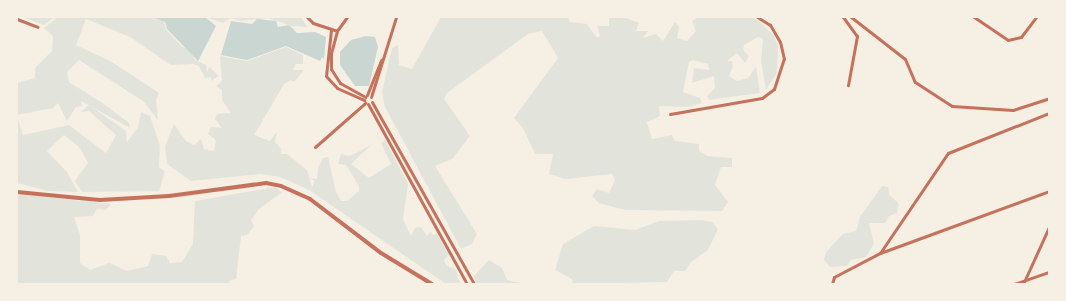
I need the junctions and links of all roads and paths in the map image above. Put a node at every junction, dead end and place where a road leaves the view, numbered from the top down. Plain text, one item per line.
1 (307, 17) edge
2 (347, 17) edge
3 (396, 17) edge
4 (757, 17) edge
5 (843, 17) edge
6 (851, 17) edge
7 (974, 17) edge
8 (1036, 17) edge
9 (17, 19) edge
10 (38, 27) dead end
11 (331, 30) junction
12 (337, 31) junction
13 (848, 85) dead end
14 (1049, 98) edge
15 (367, 99) junction
16 (1049, 113) edge
17 (670, 114) dead end
18 (315, 147) dead end
19 (1049, 191) edge
20 (17, 192) edge
21 (1049, 227) edge
22 (880, 253) junction
23 (1049, 272) edge
24 (1025, 280) junction
25 (432, 284) edge
26 (466, 284) edge
27 (474, 284) edge
28 (832, 284) edge
29 (1014, 284) edge
30 (1023, 284) edge

1 - 11 street
2 - 12 street
3 - 15 street
4 - 17 street
5 - 13 street
6 - 14 street
7 - 8 street
9 - 10 street
11 - 12 street
11 - 15 street
12 - 15 street
15 - 18 street
15 - 26 street
15 - 27 street
16 - 22 street
19 - 22 street
20 - 25 street
21 - 24 street
22 - 28 street
23 - 24 street
24 - 29 street
24 - 30 street

